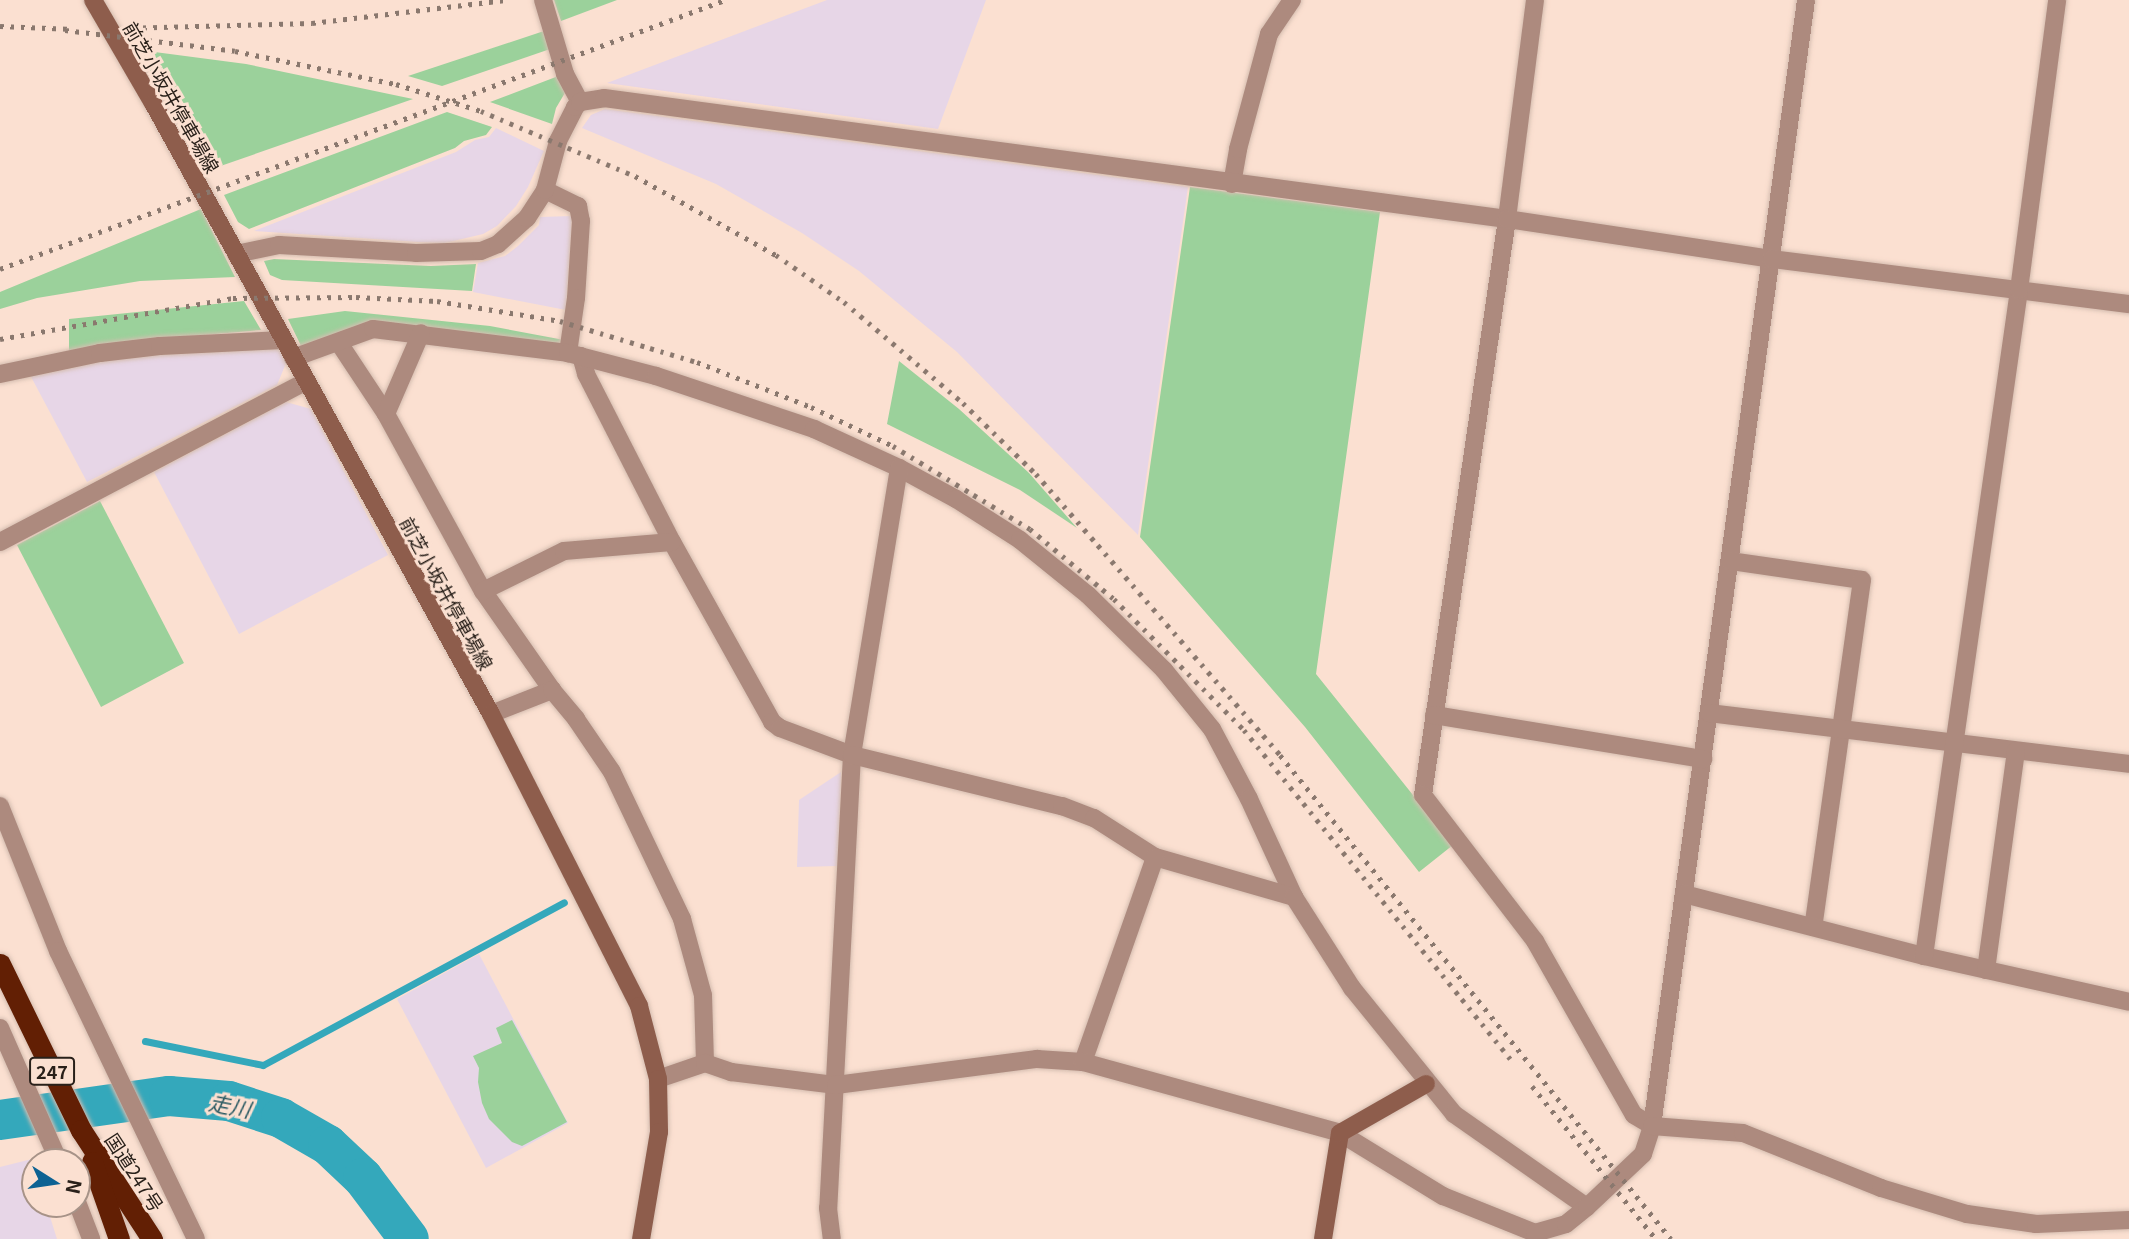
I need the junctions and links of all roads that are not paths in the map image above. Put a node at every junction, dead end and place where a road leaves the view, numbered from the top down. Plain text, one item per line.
1 (93, 0) edge
2 (544, 0) edge
3 (1292, 0) edge
4 (1535, 0) edge
5 (1806, 0) edge
6 (2057, 0) edge
7 (580, 102) junction
8 (1232, 184) junction
9 (545, 190) junction
10 (1507, 219) junction
11 (236, 254) junction
12 (1772, 259) junction
13 (2019, 290) junction
14 (2129, 304) edge
15 (421, 333) junction
16 (283, 340) junction
17 (339, 343) junction
18 (575, 354) junction
19 (293, 358) junction
20 (0, 374) edge
21 (305, 382) junction
22 (386, 414) junction
23 (900, 468) junction
24 (0, 542) edge
25 (672, 542) junction
26 (1730, 561) junction
27 (483, 591) junction
28 (552, 690) junction
29 (1709, 713) junction
30 (491, 714) junction
31 (1434, 715) junction
32 (1842, 730) junction
33 (1953, 744) junction
34 (2016, 751) junction
35 (852, 755) junction
36 (1703, 759) junction
37 (2129, 764) edge
38 (0, 806) edge
39 (1155, 857) junction
40 (1684, 894) junction
41 (1294, 897) junction
42 (1813, 927) junction
43 (1924, 956) junction
44 (0, 964) edge
45 (1986, 971) junction
46 (2129, 1002) edge
47 (0, 1028) edge
48 (1083, 1062) junction
49 (705, 1063) junction
50 (658, 1079) junction
51 (1426, 1084) junction
52 (836, 1085) junction
53 (1652, 1126) junction
54 (80, 1130) junction
55 (1340, 1133) junction
56 (53, 1148) edge
57 (1587, 1207) junction
58 (83, 1218) edge
59 (2129, 1220) edge
60 (91, 1239) edge
61 (118, 1239) edge
62 (152, 1239) edge
63 (196, 1239) edge
64 (641, 1239) edge
65 (832, 1239) edge
66 (1323, 1239) edge

1 - 11 main road, 前芝小坂井停車場線
2 - 7 street
3 - 8 street
4 - 10 street
5 - 12 street
6 - 13 street
7 - 8 street
7 - 9 street
8 - 10 street
9 - 11 street
9 - 18 street
10 - 12 street
10 - 31 street
11 - 16 main road, 前芝小坂井停車場線
12 - 13 street
12 - 26 street
13 - 14 street
13 - 33 street
15 - 17 street
15 - 18 street
15 - 22 street
16 - 19 main road, 前芝小坂井停車場線
16 - 20 street
17 - 19 street
17 - 22 street
18 - 23 street
18 - 25 street
19 - 21 main road, 前芝小坂井停車場線
21 - 24 street
21 - 30 main road, 前芝小坂井停車場線
22 - 27 street
23 - 35 street
23 - 41 street
25 - 27 street
25 - 35 street
26 - 29 street
26 - 32 street
27 - 28 street
28 - 30 street
28 - 49 street
29 - 32 street
29 - 36 street
30 - 50 main road, 前芝小坂井停車場線
31 - 36 street
31 - 53 street
32 - 33 street
32 - 42 street
33 - 34 street
33 - 43 street
34 - 37 street
34 - 45 street
35 - 39 street
35 - 52 street
36 - 40 street
38 - 63 street
39 - 41 street
39 - 48 street
40 - 42 street
40 - 53 street
41 - 51 street
42 - 43 street
43 - 45 street
44 - 54 highway, 国道247号 / 247
45 - 46 street
47 - 56 street
48 - 52 street
48 - 55 street
49 - 50 street
49 - 52 street
50 - 64 main road, 前芝小坂井停車場線
51 - 55 main road
51 - 57 street
52 - 65 street
53 - 57 street
53 - 59 street
54 - 61 highway, 国道247号 / 247
54 - 62 highway, 国道247号 / 247
55 - 57 street
55 - 66 main road
58 - 60 street

